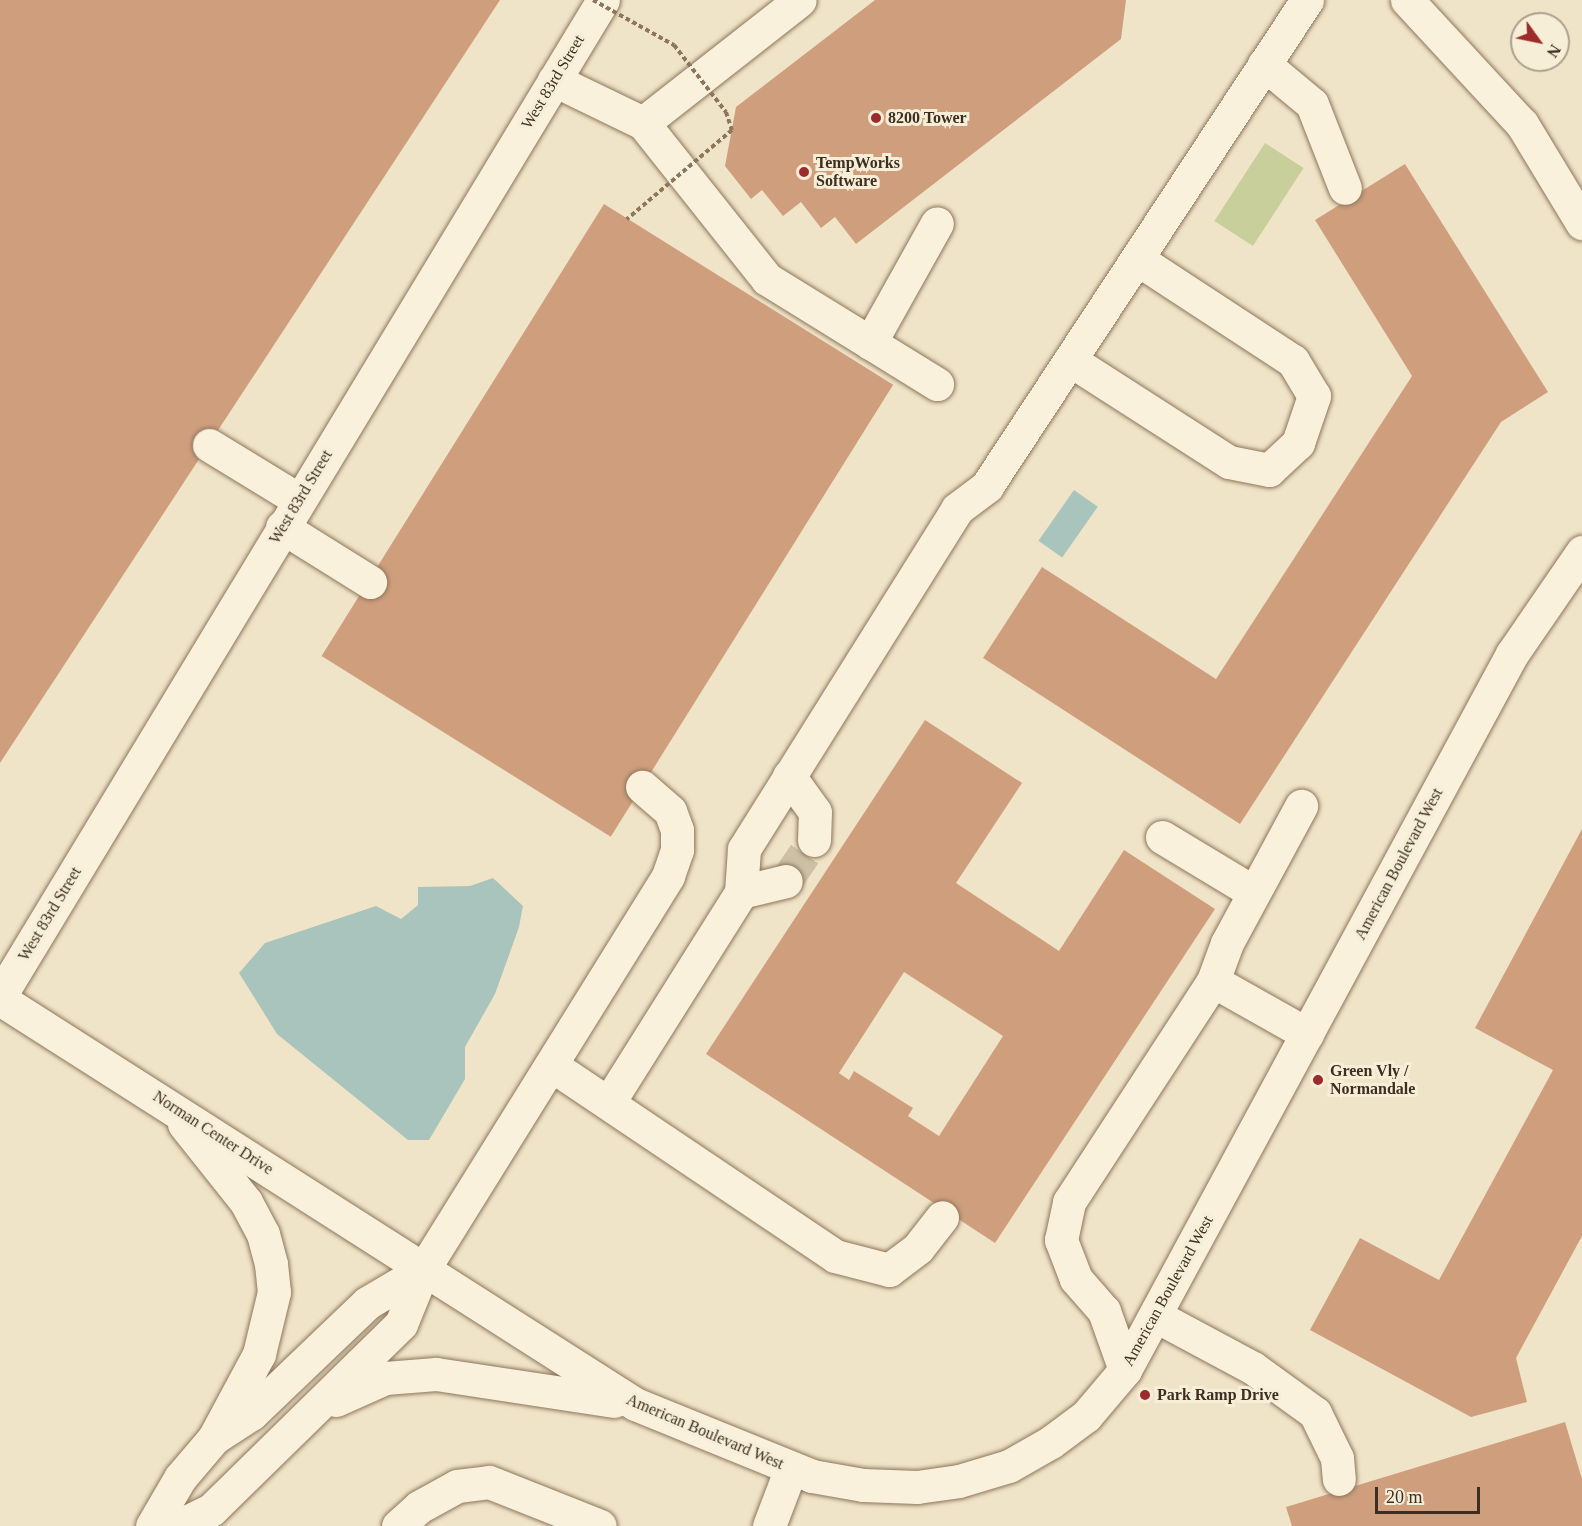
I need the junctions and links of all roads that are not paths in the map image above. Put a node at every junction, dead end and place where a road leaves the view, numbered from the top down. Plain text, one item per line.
1 (603, 0) edge
2 (800, 0) edge
3 (1307, 0) edge
4 (1407, 0) edge
5 (1264, 64) junction
6 (554, 80) junction
7 (643, 123) junction
8 (1345, 188) dead end
9 (937, 223) dead end
10 (1582, 223) edge
11 (1137, 259) junction
12 (870, 343) junction
13 (1070, 360) junction
14 (937, 384) dead end
15 (209, 445) dead end
16 (291, 513) junction
17 (1582, 552) edge
18 (370, 582) dead end
19 (789, 776) junction
20 (642, 787) dead end
21 (1301, 806) dead end
22 (1162, 837) dead end
23 (814, 840) tunnel mouth
24 (786, 881) tunnel mouth
25 (741, 892) junction
26 (1253, 892) junction
27 (1213, 981) junction
28 (0, 997) edge
29 (1307, 1034) junction
30 (551, 1065) junction
31 (167, 1102) junction
32 (609, 1102) junction
33 (942, 1216) dead end
34 (423, 1270) junction
35 (1156, 1316) junction
36 (1125, 1370) junction
37 (635, 1404) junction
38 (318, 1408) junction
39 (214, 1438) junction
40 (791, 1468) junction
41 (1339, 1479) dead end
42 (152, 1526) edge
43 (178, 1526) edge
44 (398, 1526) edge
45 (600, 1526) edge
46 (769, 1526) edge

1 - 6 street, West 83rd Street
2 - 7 street
3 - 5 street
4 - 10 street
5 - 8 street
5 - 11 street
6 - 7 street
6 - 16 street, West 83rd Street
7 - 12 street
9 - 12 street
11 - 13 street
11 - 13 street
12 - 14 street
13 - 19 street
15 - 16 street
16 - 18 street
16 - 28 street, West 83rd Street
17 - 29 street, American Boulevard West
19 - 23 street
19 - 25 street
20 - 30 street
21 - 26 street
22 - 26 street
24 - 25 street
25 - 32 street
26 - 27 street
27 - 29 street
27 - 36 street
28 - 31 street, Norman Center Drive
29 - 35 street, American Boulevard West
30 - 32 street
30 - 34 street
31 - 34 street, Norman Center Drive
31 - 39 street
32 - 33 street
34 - 37 street, American Boulevard West
34 - 38 street
34 - 39 street
35 - 36 street, American Boulevard West
35 - 41 street
36 - 40 street, American Boulevard West
37 - 38 street
37 - 40 street, American Boulevard West
38 - 43 street
39 - 42 street
40 - 46 street
44 - 45 street

